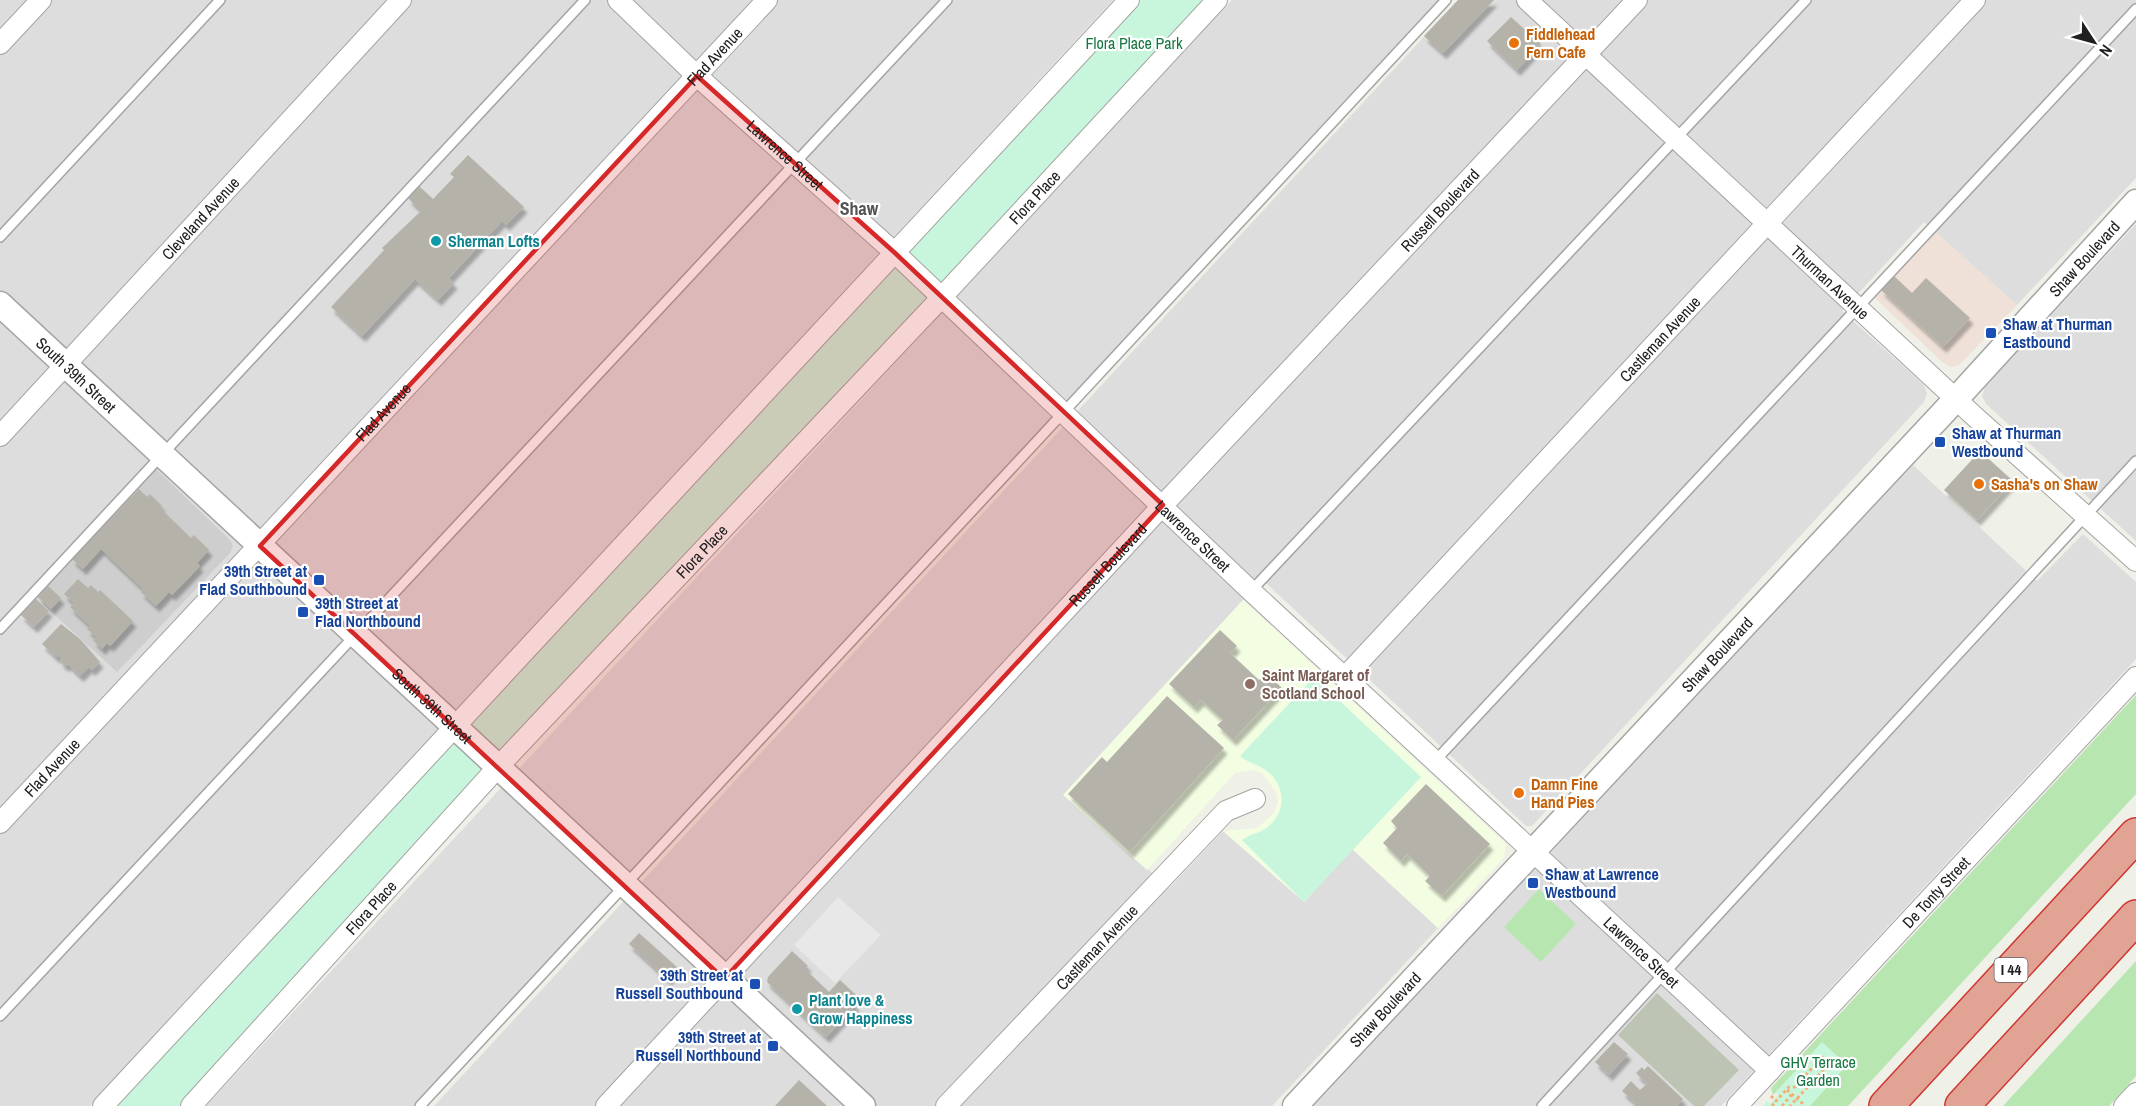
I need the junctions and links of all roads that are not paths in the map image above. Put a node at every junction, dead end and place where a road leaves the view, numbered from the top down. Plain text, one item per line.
1 (41, 0) edge
2 (220, 0) edge
3 (401, 0) edge
4 (585, 0) edge
5 (618, 0) edge
6 (767, 0) edge
7 (946, 0) edge
8 (1129, 0) edge
9 (1217, 0) edge
10 (1446, 0) edge
11 (1527, 0) edge
12 (1637, 0) edge
13 (1806, 0) edge
14 (1975, 0) edge
15 (2136, 9) edge
16 (0, 44) edge
17 (1586, 55) junction
18 (697, 76) junction
19 (1677, 140) junction
20 (796, 162) junction
21 (2136, 202) edge
22 (1768, 224) junction
23 (0, 237) edge
24 (895, 253) junction
25 (941, 298) junction
26 (0, 304) edge
27 (1857, 307) junction
28 (64, 364) junction
29 (1956, 399) junction
30 (1064, 415) junction
31 (0, 436) edge
32 (161, 455) junction
33 (2136, 461) edge
34 (1163, 505) junction
35 (2086, 515) junction
36 (260, 546) junction
37 (2136, 561) edge
38 (1251, 591) junction
39 (0, 628) edge
40 (356, 636) junction
41 (1345, 676) junction
42 (2136, 677) edge
43 (454, 728) junction
44 (1435, 761) junction
45 (497, 768) junction
46 (1255, 799) dead end
47 (0, 822) edge
48 (2136, 835) edge
49 (1534, 852) junction
50 (624, 887) junction
51 (2136, 917) edge
52 (1664, 974) junction
53 (724, 980) junction
54 (0, 1016) edge
55 (1770, 1071) junction
56 (2136, 1093) edge
57 (103, 1106) edge
58 (191, 1106) edge
59 (420, 1106) edge
60 (606, 1106) edge
61 (863, 1106) edge
62 (946, 1106) edge
63 (1295, 1106) edge
64 (1542, 1106) edge
65 (1737, 1106) edge
66 (1886, 1106) edge
67 (1962, 1106) edge
68 (2124, 1106) edge

1 - 16 street
2 - 23 lane
3 - 28 street, Cleveland Avenue
4 - 32 lane
5 - 18 street, Lawrence Street
6 - 18 street, Flad Avenue
7 - 20 lane
8 - 24 street
9 - 25 street, Flora Place
10 - 30 lane
11 - 17 street, Thurman Avenue
12 - 17 street, Russell Boulevard
13 - 19 lane
14 - 22 street, Castleman Avenue
15 - 27 lane
17 - 19 street, Thurman Avenue
17 - 34 street, Russell Boulevard
18 - 20 street, Lawrence Street
18 - 36 street, Flad Avenue
19 - 22 street, Thurman Avenue
19 - 38 lane
20 - 24 street, Lawrence Street
20 - 40 lane
21 - 29 street, Shaw Boulevard
22 - 27 street, Thurman Avenue
22 - 41 street, Castleman Avenue
24 - 25 street, Lawrence Street
24 - 43 street
25 - 30 street, Lawrence Street
25 - 45 street, Flora Place
26 - 28 street, South 39th Street
27 - 29 street, Thurman Avenue
27 - 44 lane
28 - 31 street, Cleveland Avenue
28 - 32 street, South 39th Street
29 - 35 street, Thurman Avenue
29 - 49 street, Shaw Boulevard
30 - 34 street, Lawrence Street
30 - 50 lane
32 - 36 street, South 39th Street
32 - 39 lane
33 - 35 lane
34 - 38 street, Lawrence Street
34 - 53 street, Russell Boulevard
35 - 37 street, Thurman Avenue
35 - 52 lane
36 - 40 street, South 39th Street
36 - 47 street, Flad Avenue
38 - 41 street, Lawrence Street
40 - 43 street, South 39th Street
40 - 54 lane
41 - 44 street, Lawrence Street
42 - 55 street, De Tonty Street
43 - 45 street, South 39th Street
43 - 57 street
44 - 49 street, Lawrence Street
45 - 50 street, South 39th Street
45 - 58 street, Flora Place
46 - 62 street, Castleman Avenue
48 - 66 highway, I 44
49 - 52 street, Lawrence Street
49 - 63 street, Shaw Boulevard
50 - 53 street, South 39th Street
50 - 59 lane
51 - 67 highway
52 - 55 street, Lawrence Street
52 - 64 lane
53 - 60 street, Russell Boulevard
53 - 61 street, South 39th Street
55 - 65 street, De Tonty Street
56 - 68 street

